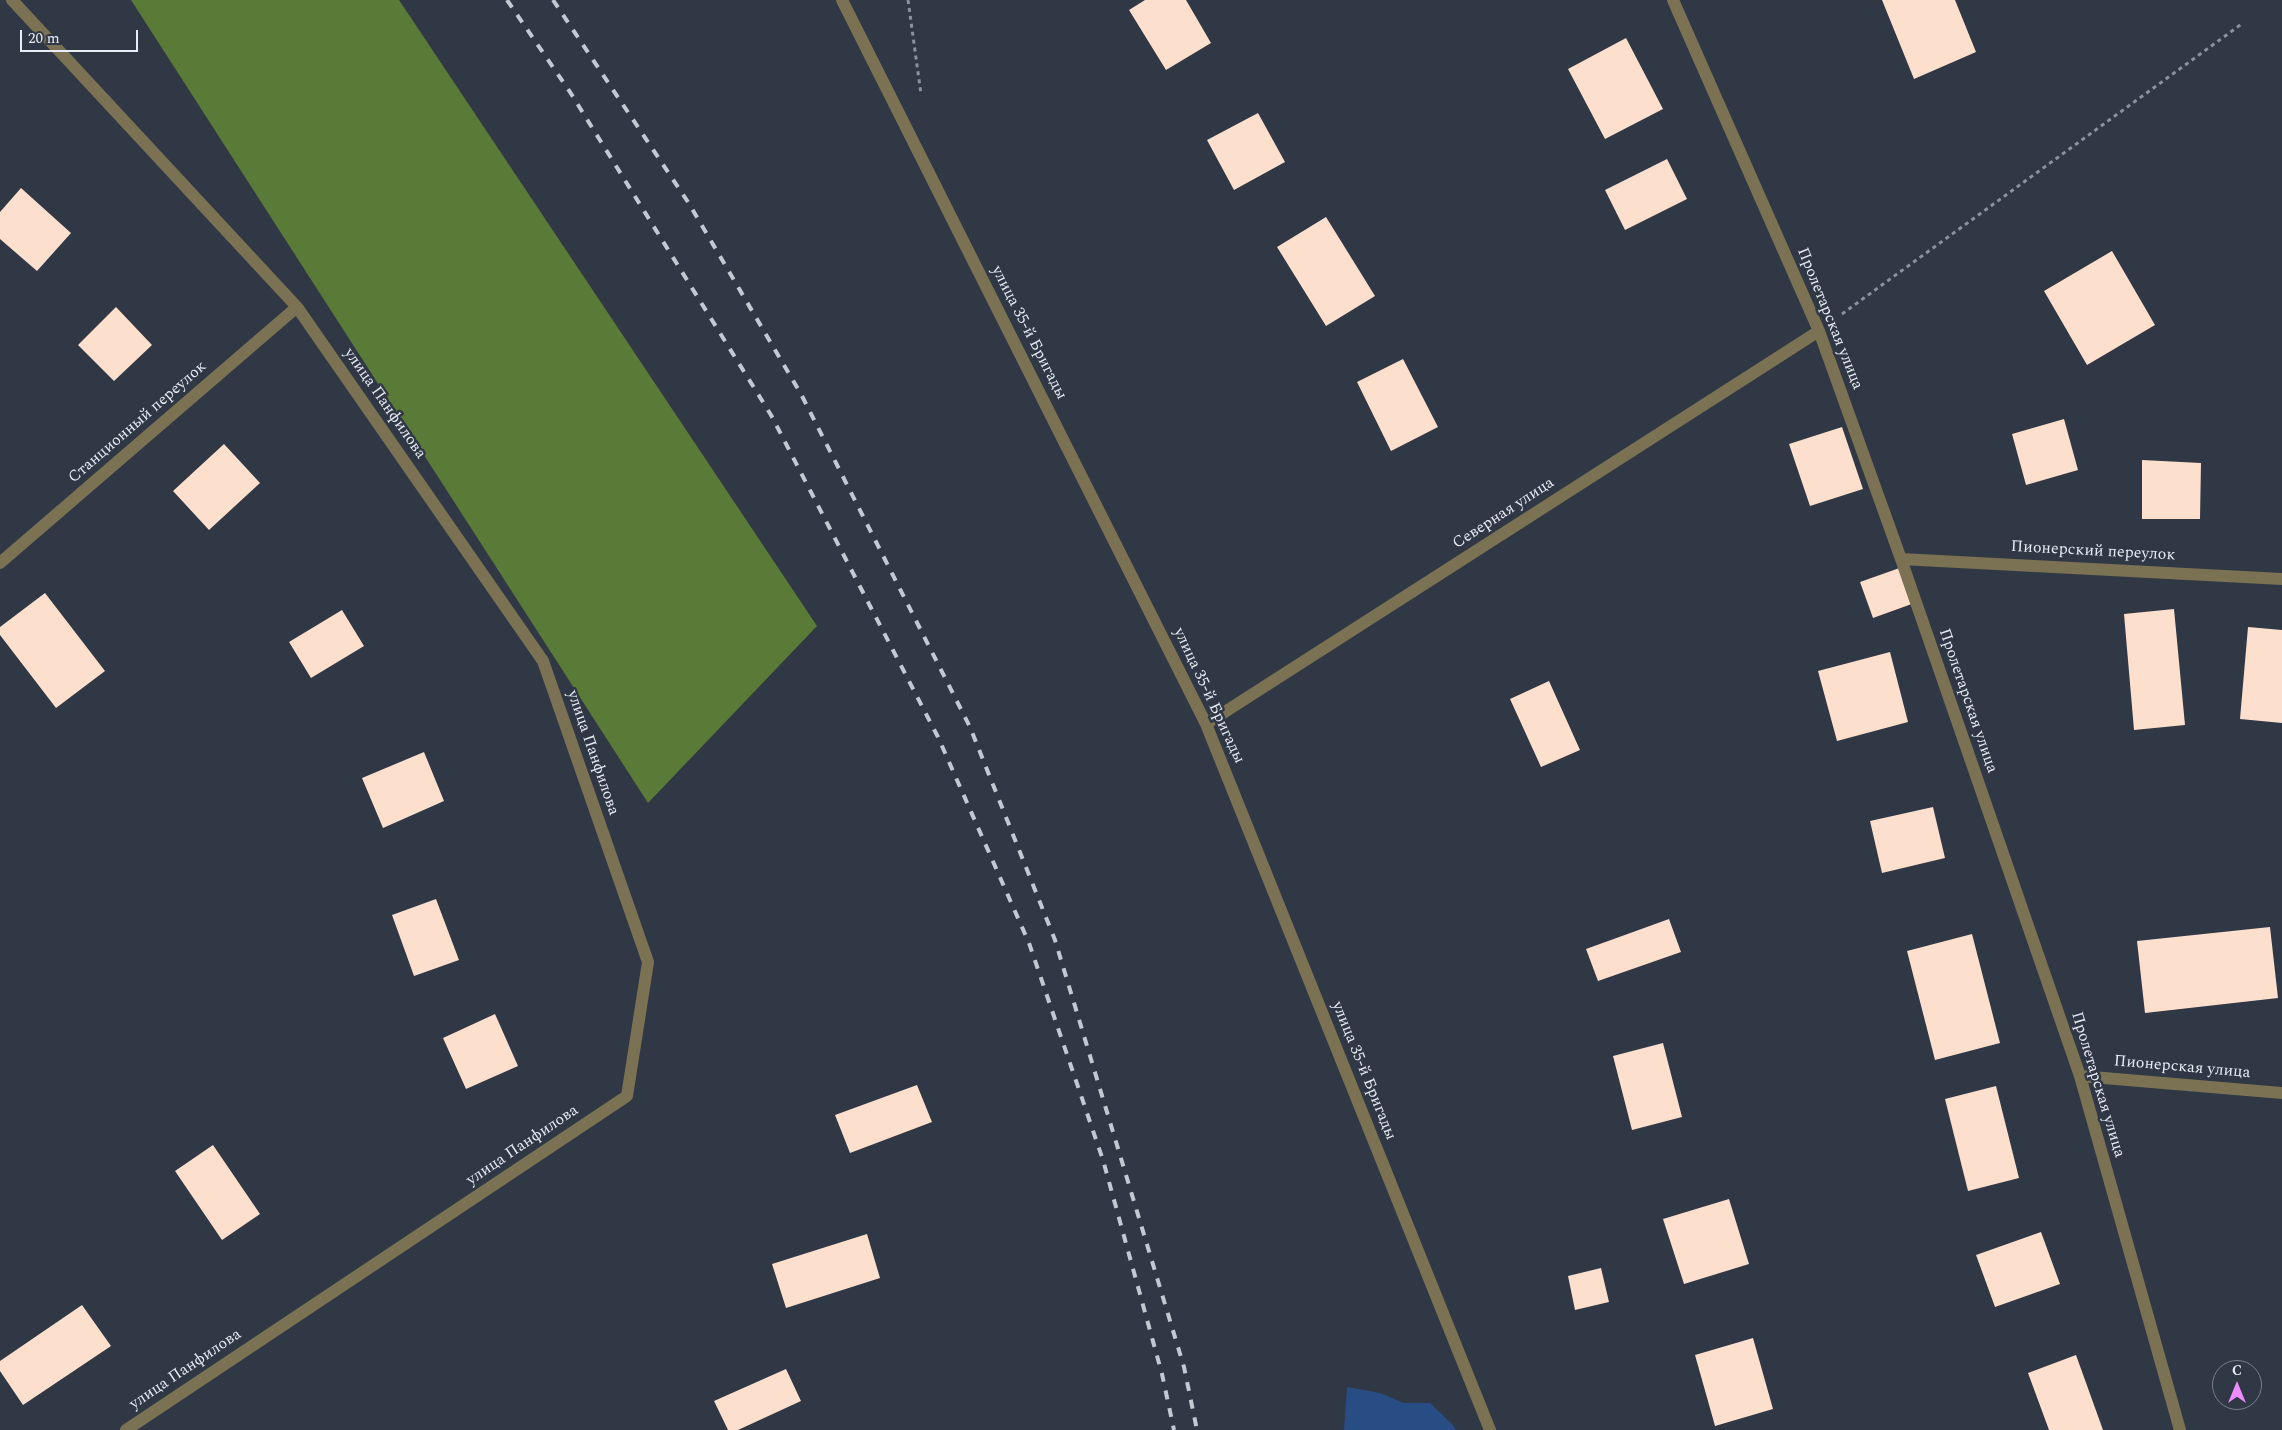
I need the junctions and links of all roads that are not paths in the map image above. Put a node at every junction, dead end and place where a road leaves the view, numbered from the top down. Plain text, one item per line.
1 (12, 0) edge
2 (842, 0) edge
3 (1673, 0) edge
4 (297, 307) junction
5 (1819, 331) junction
6 (1901, 559) junction
7 (0, 563) edge
8 (2282, 579) edge
9 (1206, 724) junction
10 (2080, 1076) junction
11 (2282, 1093) edge
12 (126, 1430) edge
13 (1490, 1430) edge
14 (2180, 1430) edge

1 - 4 street, улица Панфилова
2 - 9 street, улица 35-й Бригады
3 - 5 street, Пролетарская улица
4 - 7 street, Станционный переулок
4 - 12 street, улица Панфилова
5 - 6 street, Пролетарская улица
5 - 9 street, Северная улица
6 - 8 street, Пионерский переулок
6 - 10 street, Пролетарская улица
9 - 13 street, улица 35-й Бригады
10 - 11 street, Пионерская улица
10 - 14 street, Пролетарская улица

